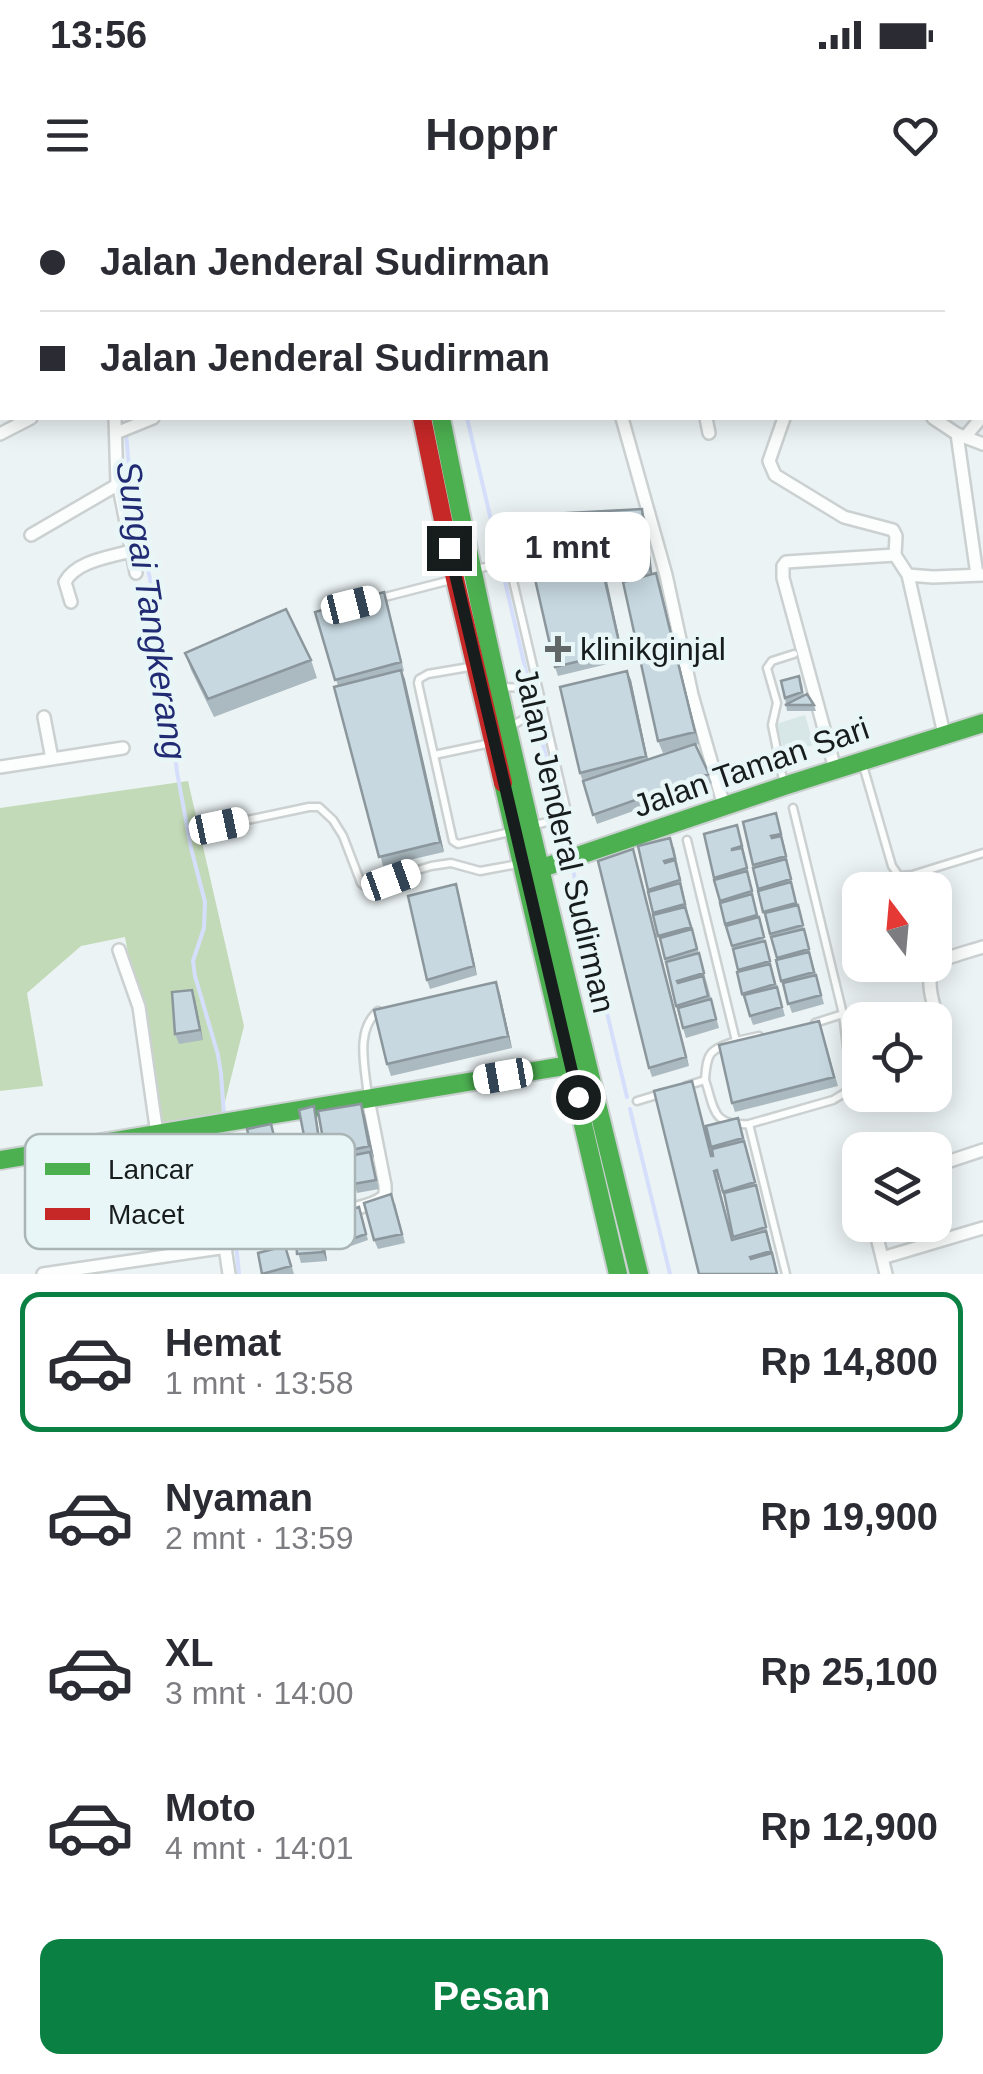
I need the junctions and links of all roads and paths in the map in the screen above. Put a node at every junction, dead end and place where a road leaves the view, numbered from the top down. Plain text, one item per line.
1 (27, 420) edge
2 (115, 420) edge
3 (148, 420) edge
4 (423, 420) edge
5 (442, 420) edge
6 (623, 420) edge
7 (706, 420) edge
8 (783, 420) edge
9 (936, 420) edge
10 (978, 420) edge
11 (709, 432) dead end
12 (116, 433) junction
13 (0, 434) edge
14 (961, 436) junction
15 (983, 444) edge
16 (118, 482) junction
17 (31, 535) dead end
18 (131, 551) junction
19 (895, 556) junction
20 (136, 573) dead end
21 (463, 575) junction
22 (908, 575) junction
23 (980, 575) edge
24 (368, 601) edge
25 (71, 602) dead end
26 (794, 654) dead end
27 (476, 666) junction
28 (497, 686) junction
29 (536, 688) junction
30 (542, 709) junction
31 (44, 716) dead end
32 (983, 723) edge
33 (507, 728) junction
34 (944, 734) junction
35 (493, 742) junction
36 (124, 748) dead end
37 (434, 754) junction
38 (52, 759) junction
39 (862, 761) junction
40 (0, 767) edge
41 (836, 769) junction
42 (784, 786) junction
43 (724, 806) junction
44 (793, 808) dead end
45 (219, 826) dead end
46 (522, 829) junction
47 (687, 840) dead end
48 (983, 852) edge
49 (531, 866) junction
50 (983, 948) edge
51 (119, 950) dead end
52 (933, 1002) edge
53 (384, 1008) edge
54 (842, 1010) edge
55 (842, 1014) edge
56 (808, 1025) edge
57 (768, 1034) edge
58 (736, 1040) junction
59 (570, 1065) junction
60 (705, 1080) junction
61 (842, 1095) edge
62 (368, 1099) junction
63 (637, 1101) dead end
64 (749, 1124) junction
65 (210, 1125) junction
66 (156, 1134) joint
67 (211, 1134) edge
68 (983, 1150) edge
69 (25, 1156) edge
70 (0, 1160) edge
71 (952, 1160) edge
72 (355, 1207) edge
73 (983, 1228) edge
74 (878, 1242) edge
75 (213, 1249) edge
76 (227, 1249) edge
77 (882, 1258) junction
78 (43, 1274) edge
79 (230, 1274) edge
80 (618, 1274) edge
81 (640, 1274) edge
82 (786, 1274) edge
83 (886, 1274) edge

1 - 13 street
2 - 12 street
3 - 12 street
4 - 21 main road, Jalan Jenderal Sudirman
5 - 21 main road, Jalan Jenderal Sudirman
6 - 43 street
7 - 11 street
8 - 19 street
9 - 14 street
10 - 14 street
12 - 16 street
14 - 15 street
14 - 23 street
16 - 17 street
16 - 18 street
18 - 20 street
18 - 25 street
19 - 22 street
19 - 41 street
21 - 24 lane
21 - 27 main road, Jalan Jenderal Sudirman
21 - 28 main road, Jalan Jenderal Sudirman
21 - 29 lane
22 - 23 street
22 - 34 street
26 - 42 lane
27 - 35 main road, Jalan Jenderal Sudirman
27 - 37 lane
28 - 29 lane
28 - 33 main road, Jalan Jenderal Sudirman
29 - 30 lane
30 - 33 lane
30 - 46 lane
31 - 38 street
32 - 34 main road, Jalan Taman Sari
33 - 46 main road, Jalan Jenderal Sudirman
34 - 39 main road, Jalan Taman Sari
35 - 37 lane
35 - 46 main road, Jalan Jenderal Sudirman
36 - 38 street
37 - 46 lane
38 - 40 street
39 - 41 main road, Jalan Taman Sari
39 - 48 lane
41 - 42 main road, Jalan Taman Sari
42 - 43 main road, Jalan Taman Sari
43 - 49 main road, Jalan Taman Sari
44 - 54 lane
45 - 49 lane
46 - 49 main road, Jalan Jenderal Sudirman
47 - 58 lane
49 - 59 main road, Jalan Jenderal Sudirman
49 - 81 main road, Jalan Jenderal Sudirman
50 - 52 street
51 - 66 street
53 - 62 lane
55 - 56 lane
57 - 58 lane
58 - 60 lane
59 - 62 main road
59 - 80 main road, Jalan Jenderal Sudirman
60 - 63 lane
60 - 64 lane
61 - 64 lane
62 - 65 main road
62 - 72 street
64 - 82 lane
65 - 66 main road
65 - 67 street
68 - 71 street
69 - 70 main road
73 - 77 street
74 - 77 street
75 - 78 street
76 - 79 street
77 - 83 street

